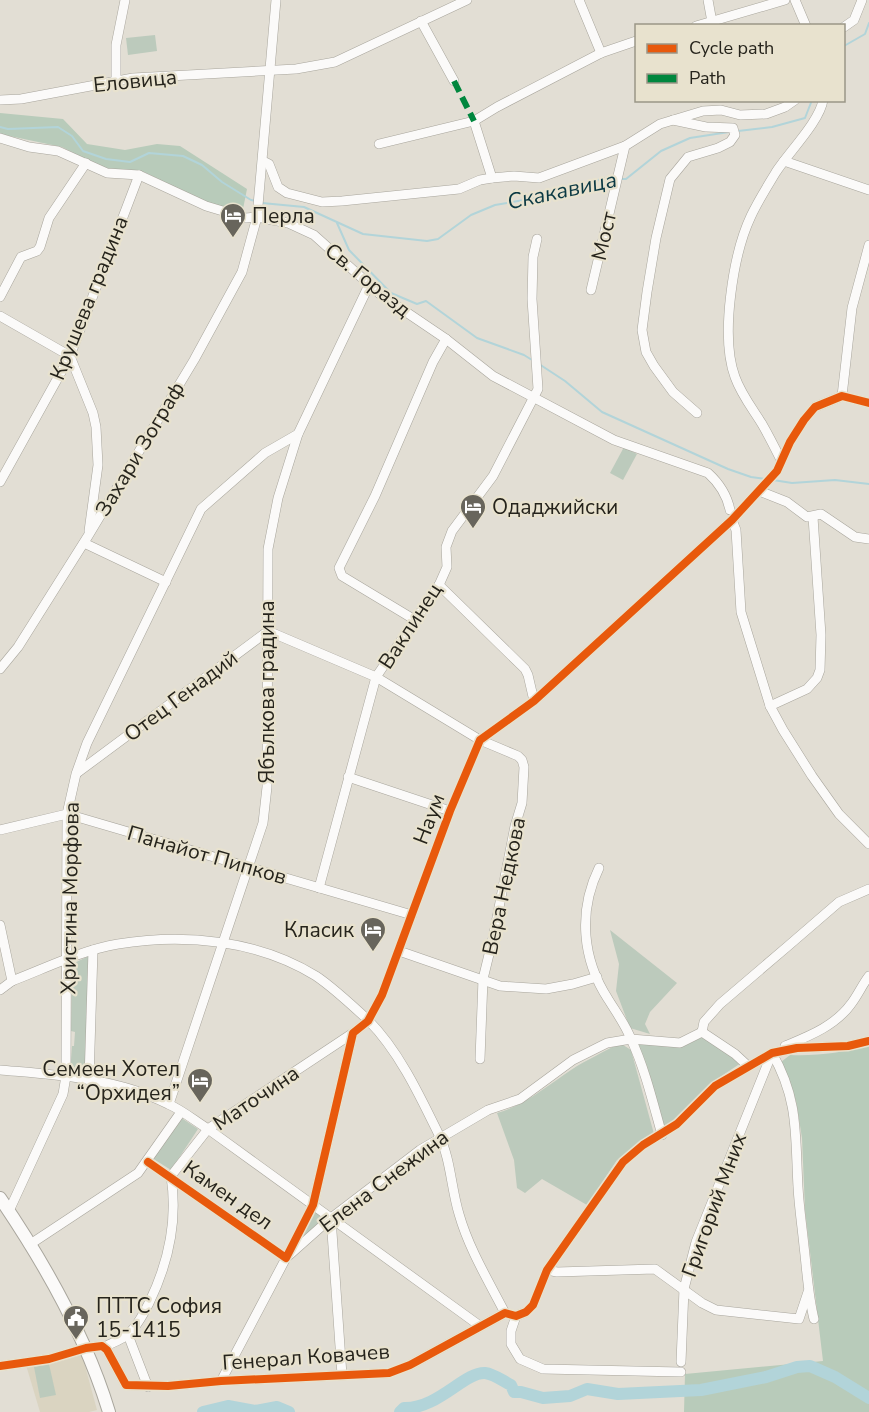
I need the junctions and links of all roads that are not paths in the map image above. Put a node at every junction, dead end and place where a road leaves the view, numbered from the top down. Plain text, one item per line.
1 (125, 0) edge
2 (276, 0) edge
3 (467, 0) edge
4 (579, 0) edge
5 (708, 0) edge
6 (785, 0) edge
7 (795, 0) edge
8 (862, 0) edge
9 (421, 21) junction
10 (712, 22) junction
11 (704, 24) edge
12 (805, 24) edge
13 (845, 26) edge
14 (635, 41) edge
15 (601, 52) junction
16 (270, 70) junction
17 (116, 81) junction
18 (454, 81) dead end
19 (0, 100) edge
20 (792, 102) edge
21 (822, 102) edge
22 (672, 119) junction
23 (474, 121) junction
24 (0, 138) edge
25 (379, 144) dead end
26 (625, 146) junction
27 (262, 161) junction
28 (783, 161) junction
29 (86, 163) junction
30 (139, 175) junction
31 (492, 178) junction
32 (869, 190) edge
33 (257, 214) junction
34 (537, 239) dead end
35 (869, 245) edge
36 (369, 285) junction
37 (591, 290) dead end
38 (0, 297) edge
39 (0, 316) edge
40 (446, 339) junction
41 (70, 356) junction
42 (842, 396) junction
43 (534, 397) junction
44 (869, 403) edge
45 (697, 413) dead end
46 (298, 434) junction
47 (781, 460) junction
48 (0, 482) edge
49 (759, 491) junction
50 (731, 515) junction
51 (813, 516) junction
52 (86, 539) junction
53 (869, 539) edge
54 (166, 582) junction
55 (439, 585) junction
56 (415, 620) junction
57 (268, 631) junction
58 (0, 669) edge
59 (376, 677) junction
60 (534, 701) junction
61 (770, 706) junction
62 (480, 740) junction
63 (76, 774) junction
64 (348, 777) junction
65 (450, 811) junction
66 (67, 814) junction
67 (0, 830) edge
68 (869, 844) edge
69 (250, 867) junction
70 (599, 868) dead end
71 (319, 888) junction
72 (869, 889) edge
73 (412, 915) junction
74 (0, 925) edge
75 (223, 944) junction
76 (93, 950) junction
77 (399, 951) junction
78 (68, 960) junction
79 (869, 976) edge
80 (597, 977) junction
81 (483, 980) junction
82 (12, 981) junction
83 (0, 990) edge
84 (369, 1021) junction
85 (702, 1032) junction
86 (352, 1033) junction
87 (632, 1039) junction
88 (869, 1041) edge
89 (772, 1053) junction
90 (480, 1059) dead end
91 (748, 1066) junction
92 (0, 1070) edge
93 (66, 1077) junction
94 (89, 1080) junction
95 (169, 1104) junction
96 (181, 1112) junction
97 (208, 1129) junction
98 (662, 1135) junction
99 (440, 1137) junction
100 (148, 1162) junction
101 (171, 1176) junction
102 (0, 1198) edge
103 (313, 1205) junction
104 (9, 1211) junction
105 (331, 1218) junction
106 (29, 1245) junction
107 (286, 1258) junction
108 (547, 1270) junction
109 (684, 1289) junction
110 (808, 1292) junction
111 (505, 1312) junction
112 (516, 1316) junction
113 (814, 1319) dead end
114 (480, 1326) junction
115 (128, 1335) junction
116 (86, 1347) junction
117 (104, 1347) junction
118 (681, 1362) dead end
119 (0, 1366) edge
120 (681, 1372) dead end
121 (342, 1375) junction
122 (221, 1381) junction
123 (147, 1387) junction
124 (109, 1412) edge

1 - 17 street
2 - 16 street, Захари Зограф
3 - 9 street, Еловица
4 - 15 street
5 - 10 street
6 - 10 street
7 - 12 street
8 - 13 street
9 - 16 street, Еловица
9 - 18 street
10 - 11 street
14 - 15 street
15 - 23 street
16 - 17 street, Еловица
16 - 27 street, Захари Зограф
17 - 19 street, Еловица
20 - 22 street
21 - 28 street
22 - 26 street
22 - 45 street
23 - 25 street
23 - 31 street
24 - 29 street, Св. Горазд
26 - 31 street
26 - 37 street, Мост
27 - 31 street
27 - 33 street, Захари Зограф
28 - 32 street
28 - 47 street
29 - 30 street, Св. Горазд
29 - 38 street
30 - 33 street, Св. Горазд
30 - 41 street, Крушева градина
33 - 36 street, Св. Горазд
33 - 52 street, Захари Зограф
34 - 43 street, Ваклинец
35 - 42 street
36 - 40 street, Св. Горазд
36 - 46 street, Ябълкова градина
39 - 41 street
40 - 43 street, Св. Горазд
40 - 56 street
41 - 48 street, Крушева градина
41 - 52 street
42 - 44 street
42 - 47 street
43 - 50 street, Св. Горазд
43 - 55 street, Ваклинец
46 - 54 street, Христина Морфова
46 - 57 street, Ябълкова градина
47 - 49 street
49 - 50 street
49 - 51 street
50 - 60 street
50 - 61 street, Св. Горазд
51 - 53 street
51 - 61 street
52 - 54 street
52 - 58 street, Захари Зограф
54 - 63 street, Христина Морфова
55 - 56 street, Ваклинец
55 - 60 street
56 - 59 street, Ваклинец
57 - 59 street
57 - 63 street, Отец Генадий
57 - 69 street, Ябълкова градина
59 - 62 street
59 - 64 street, Ваклинец
60 - 62 street
61 - 68 street, Св. Горазд
62 - 65 street, Наум
62 - 81 street, Вера Недкова
63 - 66 street, Христина Морфова
64 - 65 street
64 - 71 street, Ваклинец
65 - 73 street, Наум
66 - 67 street, Панайот Пипков
66 - 69 street, Панайот Пипков
66 - 78 street, Христина Морфова
69 - 71 street, Панайот Пипков
69 - 75 street, Ябълкова градина
70 - 80 street
71 - 73 street, Панайот Пипков
72 - 85 street
73 - 77 street, Наум
74 - 82 street
75 - 76 street
75 - 84 street
75 - 95 street, Ябълкова градина
76 - 78 street
76 - 94 street, Христина Морфова
77 - 81 street
77 - 84 street, Наум
78 - 82 street
78 - 93 street, Христина Морфова
79 - 89 street
80 - 81 street
80 - 87 street
81 - 90 street, Вера Недкова
82 - 83 street
84 - 86 street, Наум
84 - 99 street
85 - 87 street, Елена Снежина
85 - 91 street
86 - 97 street, Маточина
86 - 103 street
87 - 98 street
87 - 99 street, Елена Снежина
88 - 89 street
89 - 91 street
89 - 109 street, Григорий Мних
89 - 110 street
91 - 98 street
92 - 93 street
93 - 94 street
93 - 104 street, Христина Морфова
94 - 95 street
95 - 96 street
96 - 97 street
96 - 100 street
97 - 101 street, Маточина
97 - 103 street
98 - 108 street
99 - 105 street, Елена Снежина
99 - 111 street
100 - 101 street, Камен дел
100 - 106 street
101 - 107 street, Камен дел
101 - 115 street
102 - 104 main road
103 - 105 street
103 - 107 street
104 - 106 main road
105 - 107 street, Елена Снежина
105 - 114 street
105 - 121 street
106 - 116 main road
107 - 122 street, Елена Снежина
108 - 109 street
108 - 112 street
109 - 110 street
109 - 118 street, Григорий Мних
110 - 113 street
111 - 112 street
111 - 114 street, Генерал Ковачев
112 - 120 street
114 - 121 street, Генерал Ковачев
115 - 117 street
115 - 123 street
116 - 117 street
116 - 119 street
116 - 124 main road
117 - 123 street, Генерал Ковачев
121 - 122 street, Генерал Ковачев
122 - 123 street, Генерал Ковачев

